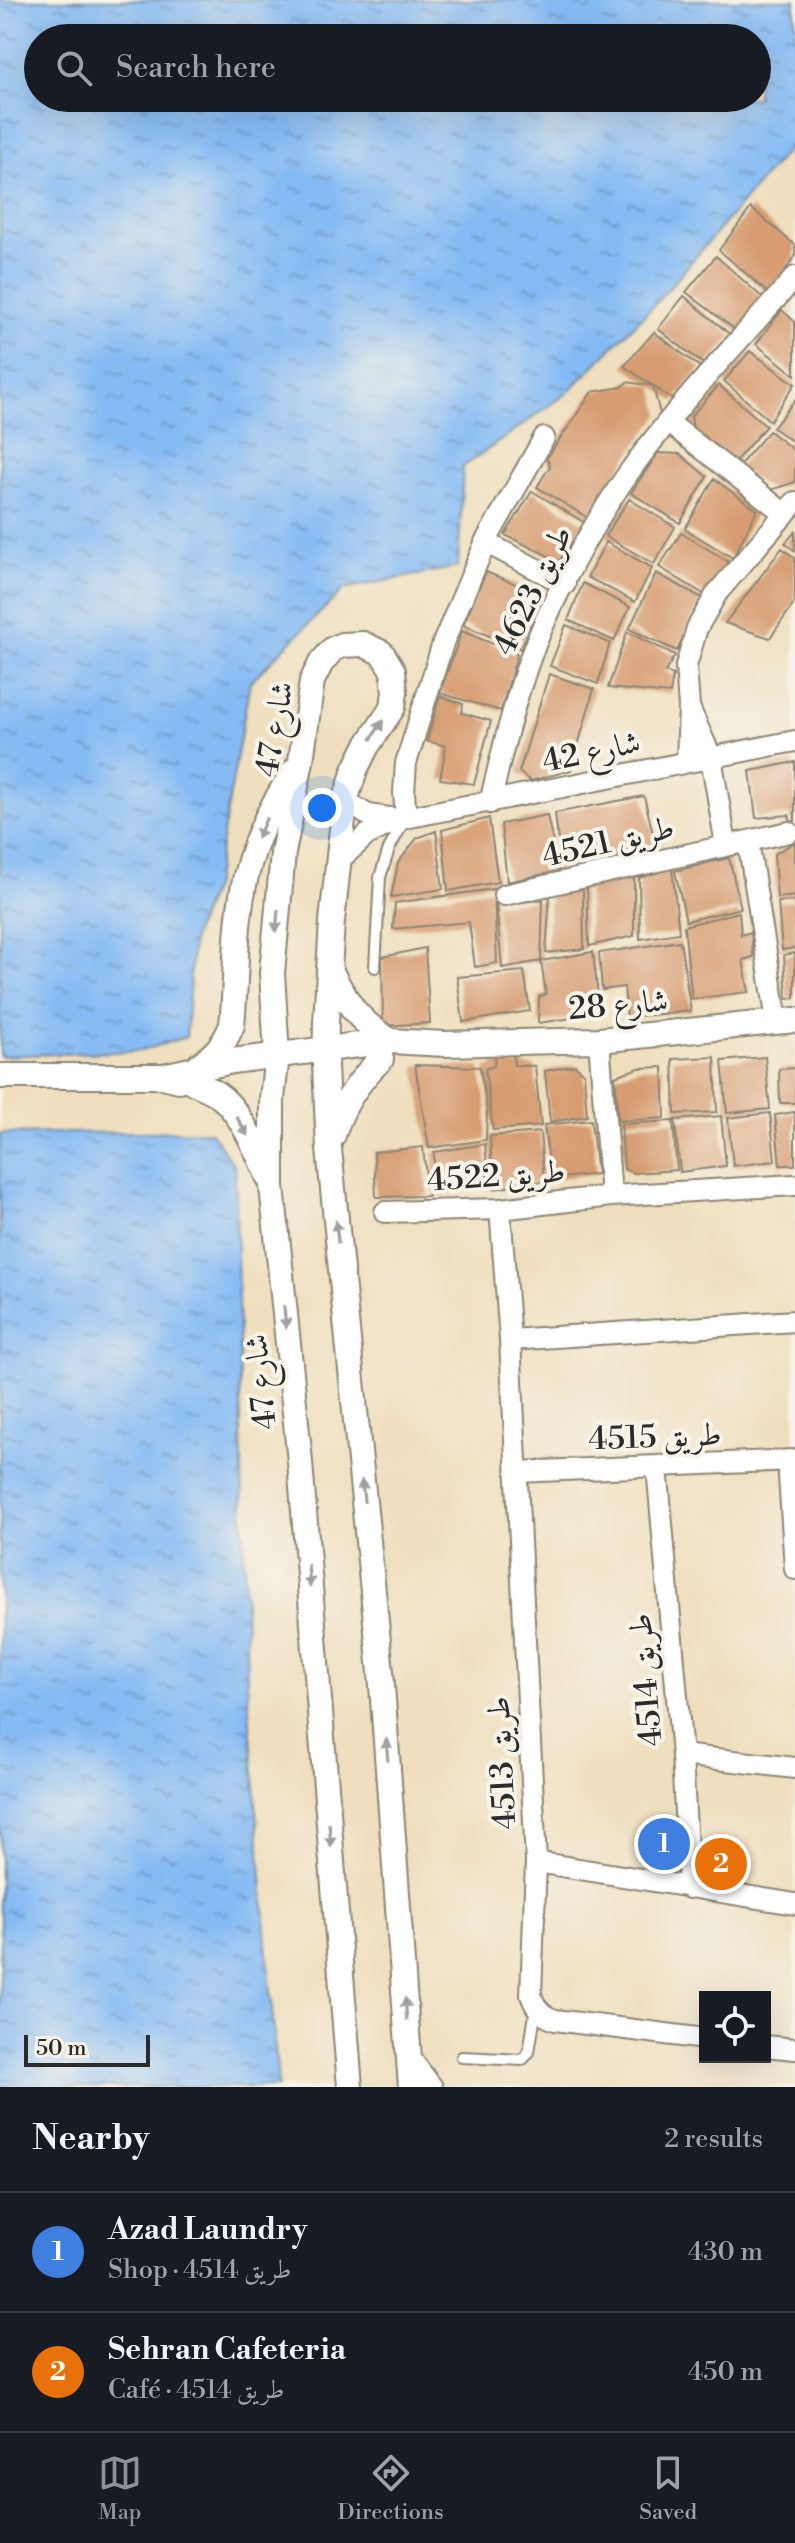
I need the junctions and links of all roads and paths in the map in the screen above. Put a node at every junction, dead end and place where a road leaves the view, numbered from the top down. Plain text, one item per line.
1 (795, 277) edge
2 (668, 422) junction
3 (544, 438) dead end
4 (790, 508) edge
5 (485, 542) junction
6 (565, 584) junction
7 (689, 707) junction
8 (795, 741) edge
9 (711, 757) junction
10 (301, 761) junction
11 (687, 762) junction
12 (345, 801) junction
13 (490, 803) junction
14 (403, 818) junction
15 (789, 832) dead end
16 (748, 841) junction
17 (726, 845) junction
18 (338, 861) junction
19 (504, 895) dead end
20 (329, 967) junction
21 (375, 967) dead end
22 (786, 1020) edge
23 (599, 1040) junction
24 (386, 1050) junction
25 (326, 1057) junction
26 (276, 1064) junction
27 (195, 1075) junction
28 (0, 1076) edge
29 (329, 1149) junction
30 (795, 1185) edge
31 (272, 1186) junction
32 (611, 1196) junction
33 (500, 1209) junction
34 (385, 1212) dead end
35 (795, 1321) edge
36 (510, 1340) junction
37 (792, 1460) edge
38 (657, 1466) junction
39 (517, 1472) junction
40 (795, 1569) edge
41 (682, 1755) junction
42 (795, 1768) edge
43 (536, 1862) junction
44 (689, 1888) junction
45 (795, 1904) edge
46 (536, 2008) junction
47 (699, 2038) edge
48 (771, 2047) edge
49 (795, 2049) edge
50 (462, 2057) dead end
51 (410, 2058) junction
52 (350, 2087) edge
53 (411, 2087) edge
54 (432, 2087) edge

1 - 2 street, طريق 4623
2 - 4 street
2 - 6 street, طريق 4623
3 - 5 street
4 - 7 street
5 - 6 street
5 - 14 street
6 - 13 street, طريق 4623
7 - 9 street, طريق 4521
7 - 11 street
8 - 9 street, شارع 42
9 - 11 street, شارع 42
9 - 17 street, طريق 4521
12 -> 10 street, شارع 47
10 -> 26 street, شارع 47
10 -> 27 street
11 - 13 street, شارع 42
12 - 14 street, شارع 42
12 - 18 street, شارع 47
13 - 14 street, شارع 42
14 - 18 street, شارع 42
14 - 21 lane
15 - 16 street, طريق 4521
16 - 17 street, طريق 4521
16 - 22 street
17 - 19 street, طريق 4521
18 - 20 street, شارع 47
20 - 24 street
20 - 25 street, شارع 47
22 - 23 street, شارع 28
23 - 24 street, شارع 28
23 - 32 street, طريق 4522
24 - 25 street, شارع 28
24 - 29 street
25 - 26 street, شارع 28
25 - 29 street, شارع 47
26 - 27 street, شارع 28
26 - 31 street, شارع 47
27 - 28 street, شارع 28
27 -> 31 street
51 -> 29 street, شارع 47
30 - 32 street, طريق 4522
31 -> 52 street, شارع 47
32 - 33 street, طريق 4522
33 - 34 street, طريق 4522
33 - 36 street, طريق 4513
35 - 36 street
36 - 39 street, طريق 4513
37 - 38 street, طريق 4515
37 - 40 street
38 - 39 street, طريق 4515
38 - 41 street, طريق 4514
39 - 43 street, طريق 4513
41 - 42 street
41 - 44 street, طريق 4514
43 - 44 street
43 - 46 street, طريق 4513
44 - 45 street
46 - 47 street
46 - 50 lane
48 - 49 street
51 - 53 street, شارع 47
51 - 54 street

